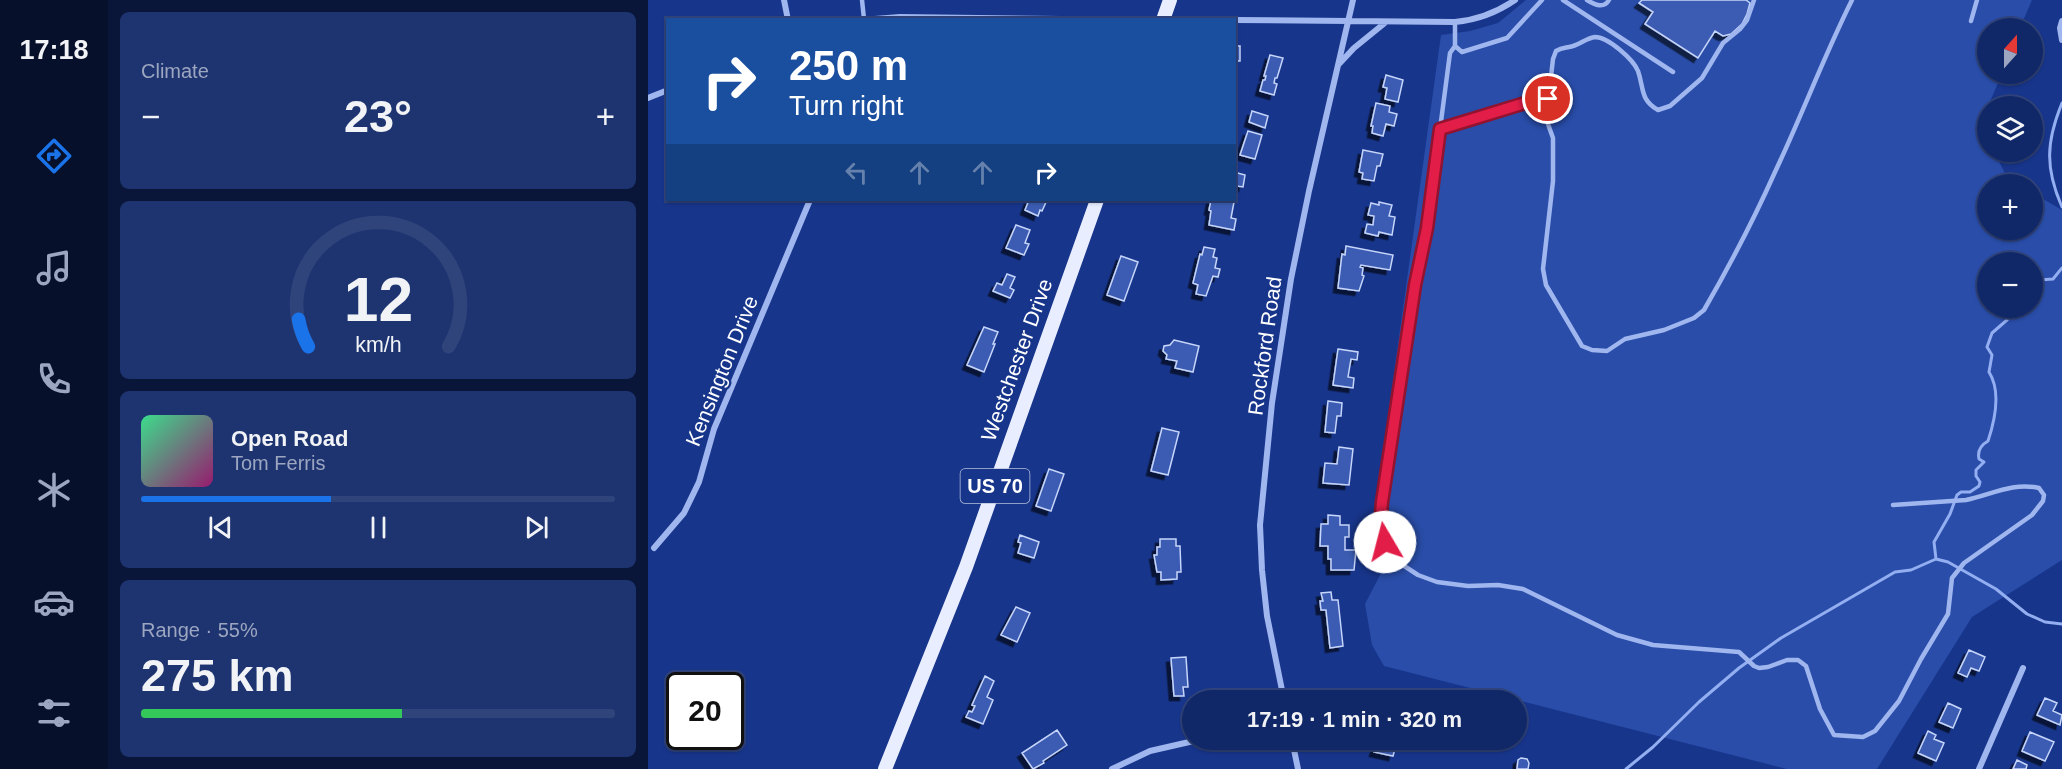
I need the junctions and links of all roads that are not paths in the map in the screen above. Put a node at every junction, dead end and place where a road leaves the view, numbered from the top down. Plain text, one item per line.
1 (784, 0) edge
2 (862, 0) edge
3 (1170, 0) edge
4 (1353, 0) edge
5 (1515, 0) edge
6 (1542, 0) edge
7 (1563, 0) edge
8 (1587, 0) edge
9 (1610, 0) edge
10 (1754, 0) edge
11 (1852, 0) edge
12 (1977, 0) edge
13 (788, 18) edge
14 (863, 18) edge
15 (882, 18) edge
16 (983, 18) edge
17 (1164, 18) edge
18 (1236, 21) edge
19 (1971, 21) dead end
20 (2062, 21) edge
21 (1348, 22) junction
22 (1386, 22) junction
23 (1455, 22) junction
24 (2062, 40) edge
25 (1455, 46) junction
26 (1338, 65) junction
27 (1673, 72) dead end
28 (666, 91) edge
29 (649, 95) edge
30 (1548, 99) junction
31 (1440, 129) junction
32 (810, 201) edge
33 (1097, 201) edge
34 (1893, 505) dead end
35 (654, 548) dead end
36 (2024, 668) dead end
37 (1282, 690) edge
38 (1182, 744) edge
39 (1294, 750) edge
40 (885, 769) edge
41 (1112, 769) edge
42 (1298, 769) edge
43 (1979, 769) edge

1 - 13 street
2 - 14 lane
3 - 17 main road
4 - 21 street, Rockford Road
5 - 23 street
6 - 25 lane
7 - 27 lane
8 - 9 lane
10 - 30 lane
11 - 30 lane
12 - 19 lane
15 - 16 street
18 - 21 street
20 - 24 street
21 - 22 street
21 - 26 street, Rockford Road
22 - 23 street
22 - 26 street
23 - 25 lane
25 - 31 lane
26 - 37 street, Rockford Road
28 - 29 street
30 - 31 lane
31 - 34 lane
32 - 35 street, Kensington Drive
33 - 40 main road, Westchester Drive / US 70
36 - 43 street
38 - 41 street
39 - 42 street

